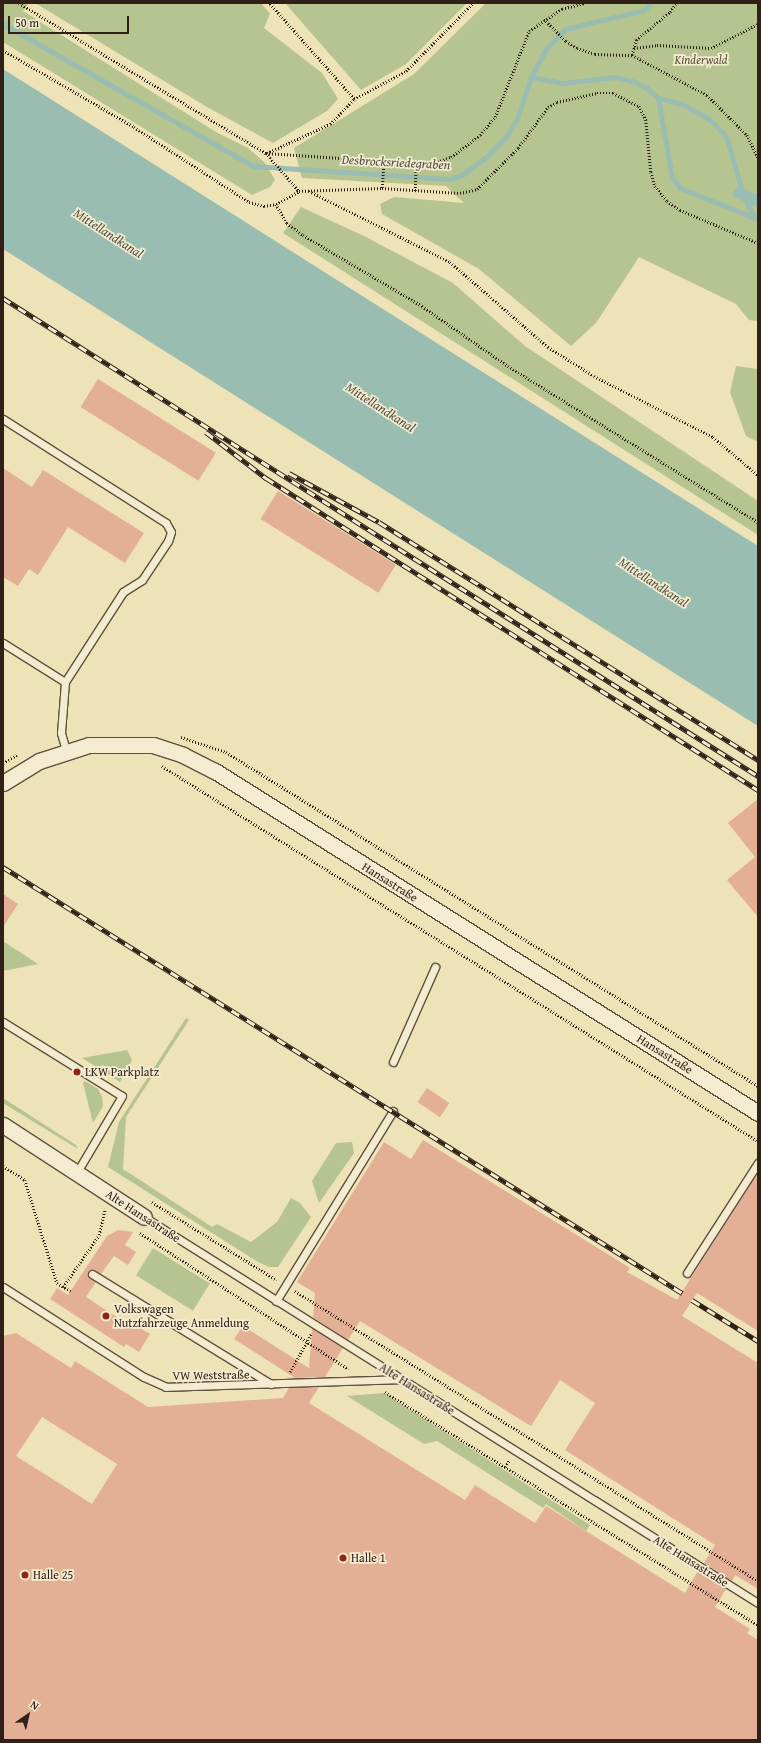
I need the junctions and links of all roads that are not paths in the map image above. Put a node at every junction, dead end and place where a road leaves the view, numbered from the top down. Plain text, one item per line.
1 (3, 420) edge
2 (3, 643) edge
3 (64, 682) junction
4 (66, 751) junction
5 (3, 783) edge
6 (435, 967) dead end
7 (3, 1022) edge
8 (393, 1062) dead end
9 (393, 1111) dead end
10 (758, 1113) edge
11 (3, 1125) edge
12 (758, 1163) edge
13 (77, 1172) junction
14 (144, 1217) joint
15 (687, 1273) dead end
16 (92, 1274) dead end
17 (3, 1287) edge
18 (276, 1301) junction
19 (401, 1379) junction
20 (271, 1384) junction
21 (758, 1603) edge

1 - 3 lane
2 - 3 lane
3 - 4 lane
4 - 5 street, Hansastraße
4 - 10 street, Hansastraße
6 - 8 lane
7 - 13 lane
9 - 18 lane
11 - 13 street, Alte Hansastraße
12 - 15 lane
13 - 14 street, Alte Hansastraße
14 - 18 lane, Alte Hansastraße
16 - 20 lane
17 - 20 lane, VW Weststraße
18 - 19 lane, Alte Hansastraße
19 - 20 lane, VW Weststraße
19 - 21 lane, Alte Hansastraße

